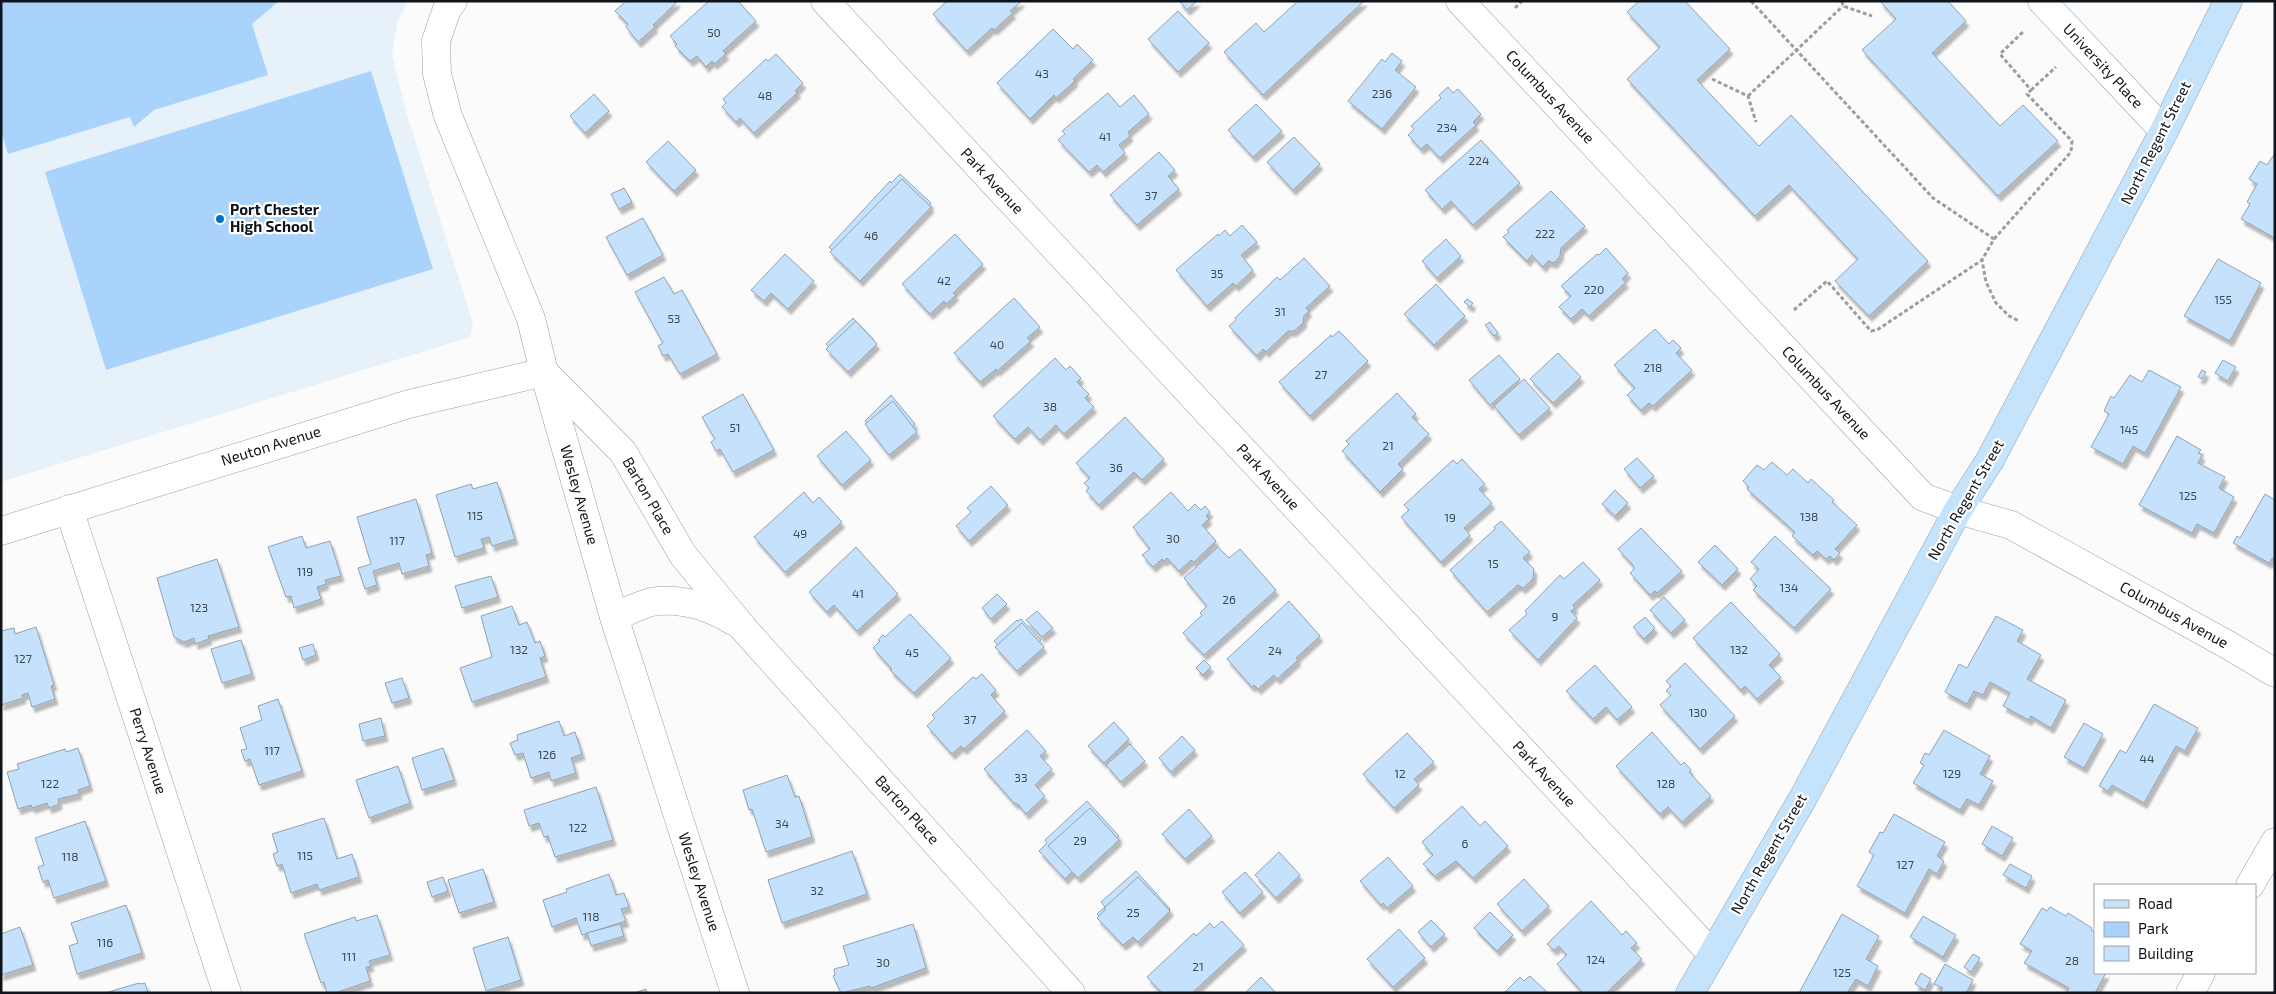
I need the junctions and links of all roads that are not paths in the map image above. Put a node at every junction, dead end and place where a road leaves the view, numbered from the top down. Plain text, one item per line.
1 (453, 1) edge
2 (824, 1) edge
3 (1460, 1) edge
4 (2042, 1) edge
5 (2228, 1) edge
6 (2164, 131) junction
7 (544, 372) junction
8 (69, 510) junction
9 (1958, 510) junction
10 (1, 530) edge
11 (614, 616) junction
12 (742, 628) junction
13 (2275, 673) edge
14 (2275, 842) edge
15 (2251, 884) edge
16 (1711, 954) junction
17 (2200, 974) edge
18 (227, 993) edge
19 (735, 993) edge
20 (1071, 993) edge
21 (1690, 993) edge
22 (2190, 993) edge

1 - 7 street, Wesley Avenue
2 - 16 street, Park Avenue
3 - 9 street, Columbus Avenue
4 - 6 street, University Place
5 - 6 street, North Regent Street
6 - 9 street, North Regent Street
7 - 8 street, Neuton Avenue
7 - 11 street, Wesley Avenue
7 - 12 street, Barton Place
8 - 10 street, Neuton Avenue
8 - 18 street, Perry Avenue
9 - 13 street, Columbus Avenue
9 - 16 street, North Regent Street
11 - 12 street, Barton Place
11 - 19 street, Wesley Avenue
12 - 20 street, Barton Place
14 - 15 street
16 - 21 street, North Regent Street
17 - 22 street

